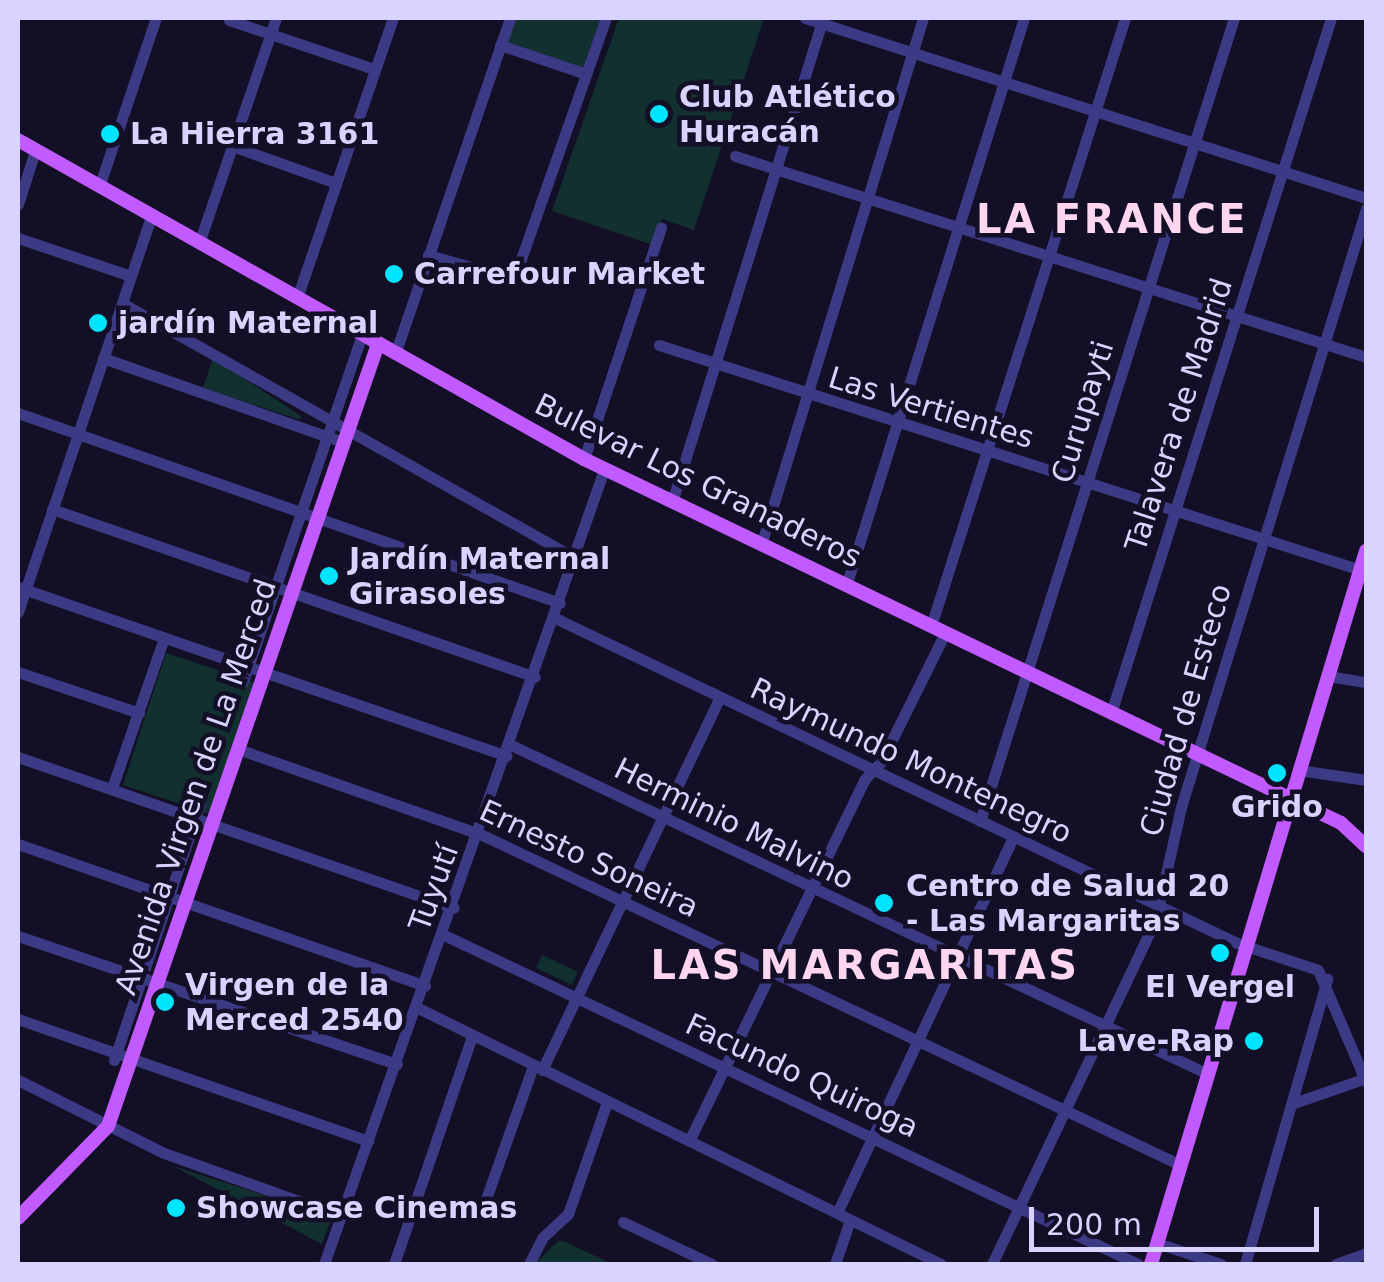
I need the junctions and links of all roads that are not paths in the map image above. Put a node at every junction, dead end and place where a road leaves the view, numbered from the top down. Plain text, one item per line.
1 (156, 18) edge
2 (276, 18) edge
3 (392, 18) edge
4 (510, 18) edge
5 (606, 18) edge
6 (805, 18) edge
7 (923, 18) edge
8 (1024, 18) edge
9 (1125, 18) edge
10 (1234, 18) edge
11 (1331, 18) edge
12 (229, 20) dead end
13 (822, 20) edge
14 (270, 34) junction
15 (500, 45) junction
16 (912, 52) junction
17 (374, 69) junction
18 (586, 74) junction
19 (1004, 81) junction
20 (1096, 111) junction
21 (18, 140) edge
22 (1194, 142) junction
23 (232, 146) junction
24 (35, 151) junction
25 (735, 156) dead end
26 (774, 169) junction
27 (1284, 170) junction
28 (336, 183) junction
29 (99, 187) junction
30 (867, 198) junction
31 (1366, 198) edge
32 (18, 204) edge
33 (1366, 209) edge
34 (152, 218) junction
35 (661, 226) dead end
36 (959, 226) junction
37 (18, 238) edge
38 (199, 243) junction
39 (428, 255) junction
40 (1050, 255) junction
41 (131, 276) junction
42 (1149, 286) junction
43 (298, 298) junction
44 (122, 303) junction
45 (1238, 315) junction
46 (364, 329) junction
47 (378, 344) junction
48 (1325, 344) junction
49 (660, 346) dead end
50 (395, 354) junction
51 (1366, 357) edge
52 (104, 358) junction
53 (713, 364) junction
54 (804, 395) junction
55 (18, 413) edge
56 (896, 424) junction
57 (329, 430) junction
58 (77, 434) junction
59 (344, 438) junction
60 (987, 451) junction
61 (584, 459) junction
62 (604, 470) junction
63 (1087, 483) junction
64 (672, 502) junction
65 (52, 510) junction
66 (301, 512) junction
67 (1174, 513) junction
68 (317, 518) junction
69 (1263, 540) junction
70 (760, 545) junction
71 (1366, 551) edge
72 (575, 558) junction
73 (1362, 575) edge
74 (846, 586) junction
75 (21, 588) edge
76 (275, 589) junction
77 (291, 595) junction
78 (560, 603) junction
79 (18, 612) edge
80 (555, 618) junction
81 (938, 630) junction
82 (164, 638) junction
83 (248, 668) junction
84 (18, 672) edge
85 (1028, 673) junction
86 (264, 674) junction
87 (1327, 676) junction
88 (535, 677) junction
89 (243, 682) dead end
90 (1366, 682) edge
91 (720, 698) junction
92 (1111, 713) junction
93 (138, 714) junction
94 (238, 750) junction
95 (509, 750) junction
96 (1197, 754) junction
97 (18, 757) edge
98 (1298, 770) junction
99 (872, 771) junction
100 (1366, 780) edge
101 (112, 788) junction
102 (1289, 798) junction
103 (200, 804) dead end
104 (662, 817) junction
105 (196, 819) junction
106 (980, 821) junction
107 (212, 826) junction
108 (480, 834) junction
109 (1013, 837) junction
110 (18, 844) edge
111 (1366, 846) edge
112 (810, 888) junction
113 (169, 896) junction
114 (622, 901) junction
115 (186, 902) junction
116 (1159, 906) junction
117 (454, 908) junction
118 (444, 935) junction
119 (18, 936) edge
120 (1246, 946) junction
121 (959, 958) junction
122 (770, 972) junction
123 (1327, 978) junction
124 (141, 979) junction
125 (158, 985) junction
126 (425, 986) junction
127 (576, 997) junction
128 (418, 1008) junction
129 (18, 1018) edge
130 (1105, 1027) junction
131 (472, 1036) junction
132 (919, 1044) junction
133 (115, 1057) junction
134 (132, 1060) junction
135 (397, 1064) junction
136 (725, 1067) junction
137 (537, 1068) junction
138 (1208, 1074) junction
139 (18, 1080) edge
140 (1366, 1080) edge
141 (607, 1102) junction
142 (1291, 1104) junction
143 (1064, 1113) junction
144 (108, 1126) junction
145 (874, 1138) junction
146 (689, 1140) junction
147 (368, 1142) junction
148 (1181, 1165) junction
149 (487, 1196) dead end
150 (1019, 1206) junction
151 (837, 1214) junction
152 (342, 1216) junction
153 (18, 1218) edge
154 (850, 1220) junction
155 (623, 1222) dead end
156 (1158, 1243) junction
157 (1366, 1253) edge
158 (692, 1262) edge
159 (324, 1264) edge
160 (394, 1264) edge
161 (529, 1264) edge
162 (712, 1264) edge
163 (835, 1264) edge
164 (941, 1264) edge
165 (992, 1264) edge
166 (1138, 1264) edge
167 (1151, 1264) edge
168 (1221, 1264) edge
169 (1245, 1264) edge
170 (1336, 1264) edge

1 - 29 street
2 - 14 street
3 - 17 street
4 - 15 street
5 - 18 street
6 - 13 street
7 - 16 street
8 - 19 street
9 - 20 street
10 - 22 street, Curupayti
11 - 27 street, Talavera de Madrid
12 - 14 street
13 - 16 street
13 - 26 street
14 - 17 street
14 - 23 street
15 - 18 street
15 - 39 street
16 - 19 street
16 - 30 street
17 - 28 street
18 - 39 street
19 - 20 street
19 - 36 street
20 - 22 street
20 - 40 street
21 - 24 main road, Bulevar Los Granaderos
22 - 27 street
22 - 42 street, Curupayti
23 - 28 street
23 - 38 street
24 - 29 main road, Bulevar Los Granaderos
24 - 32 street
25 - 26 street
26 - 30 street
26 - 53 street
27 - 31 street
27 - 45 street, Talavera de Madrid
28 - 43 street
29 - 34 main road, Bulevar Los Granaderos
30 - 36 street
30 - 54 street
33 - 48 street, Ciudad de Esteco
34 - 38 main road, Bulevar Los Granaderos
34 - 41 street
35 - 61 street
36 - 40 street
36 - 56 street
37 - 41 street
38 - 43 main road, Bulevar Los Granaderos
39 - 50 street
40 - 42 street
40 - 60 street
41 - 44 street
42 - 45 street
42 - 63 street, Curupayti
43 - 46 main road, Bulevar Los Granaderos
44 - 52 street
44 - 57 street
45 - 48 street
45 - 67 street, Talavera de Madrid
46 - 47 main road, Bulevar Los Granaderos
46 - 57 street, Avenida Virgen de La Merced
47 - 50 main road, Bulevar Los Granaderos
47 - 59 main road, Avenida Virgen de La Merced
48 - 51 street
48 - 69 street, Ciudad de Esteco
49 - 53 street, Las Vertientes
50 - 61 main road, Bulevar Los Granaderos
52 - 57 street
52 - 58 street
53 - 54 street, Las Vertientes
53 - 64 street
54 - 56 street, Las Vertientes
54 - 70 street
55 - 58 street
56 - 60 street, Las Vertientes
56 - 74 street
57 - 59 street
57 - 66 street, Avenida Virgen de La Merced
58 - 65 street
58 - 66 street
59 - 68 main road, Avenida Virgen de La Merced
59 - 72 street
60 - 63 street, Las Vertientes
60 - 81 street
61 - 62 main road, Bulevar Los Granaderos
62 - 64 main road, Bulevar Los Granaderos
62 - 72 street, Tuyutí
63 - 67 street, Las Vertientes
63 - 85 street, Curupayti
64 - 70 main road, Bulevar Los Granaderos
65 - 75 street
65 - 76 street
66 - 68 street
66 - 76 street, Avenida Virgen de La Merced
67 - 69 street, Las Vertientes
67 - 92 street, Talavera de Madrid
68 - 77 main road, Avenida Virgen de La Merced
68 - 78 street
69 - 73 street, Las Vertientes
69 - 96 street, Ciudad de Esteco
70 - 74 main road, Bulevar Los Granaderos
71 - 73 main road
72 - 78 street, Tuyutí
73 - 87 main road
74 - 81 main road, Bulevar Los Granaderos
75 - 79 street
75 - 82 street, Herminio Malvino
76 - 77 street
76 - 83 street, Avenida Virgen de La Merced
77 - 86 main road, Avenida Virgen de La Merced
77 - 88 street
78 - 80 street, Tuyutí
80 - 88 street, Tuyutí
80 - 91 street, Raymundo Montenegro
81 - 85 main road, Bulevar Los Granaderos
81 - 99 street
82 - 83 street, Herminio Malvino
82 - 93 street
83 - 86 street, Herminio Malvino
83 - 89 street, Avenida Virgen de La Merced
84 - 93 street
85 - 92 main road, Bulevar Los Granaderos
85 - 106 street, Curupayti
86 - 94 main road, Avenida Virgen de La Merced
86 - 95 street, Herminio Malvino
87 - 90 street
87 - 98 main road
88 - 95 street, Tuyutí
91 - 99 street, Raymundo Montenegro
91 - 104 street
92 - 96 main road, Bulevar Los Granaderos
93 - 101 street
94 - 107 main road, Avenida Virgen de La Merced
94 - 108 street, Ernesto Soneira
95 - 104 street, Herminio Malvino
95 - 108 street, Tuyutí
96 - 102 main road, Bulevar Los Granaderos
96 - 116 street, Ciudad de Esteco
97 - 101 street
98 - 100 street
98 - 102 main road
99 - 106 street, Raymundo Montenegro
99 - 112 street
101 - 105 street
102 - 111 main road, Bulevar Los Granaderos
102 - 120 main road
103 - 105 street, Avenida Virgen de La Merced
104 - 112 street, Herminio Malvino
104 - 114 street
105 - 107 street
105 - 113 street, Avenida Virgen de La Merced
106 - 109 street, Raymundo Montenegro
107 - 115 main road, Avenida Virgen de La Merced
107 - 117 street
108 - 114 street, Ernesto Soneira
108 - 117 street, Tuyutí
109 - 116 street, Raymundo Montenegro
109 - 121 street
110 - 113 street
112 - 121 street, Herminio Malvino
112 - 122 street
113 - 115 street
113 - 124 street, Avenida Virgen de La Merced
114 - 122 street, Ernesto Soneira
114 - 127 street
115 - 125 main road, Avenida Virgen de La Merced
115 - 126 street
116 - 120 street, Raymundo Montenegro
116 - 130 street, Ciudad de Esteco
117 - 118 street, Tuyutí
118 - 126 street, Tuyutí
118 - 127 street, Facundo Quiroga
119 - 124 street
120 - 123 street, Raymundo Montenegro
120 - 138 main road
121 - 130 street, Herminio Malvino
121 - 132 street
122 - 132 street, Ernesto Soneira
122 - 136 street
123 - 140 street
123 - 142 street
124 - 125 street
124 - 133 street, Avenida Virgen de La Merced
125 - 134 main road, Avenida Virgen de La Merced
125 - 135 street
126 - 128 street, Tuyutí
127 - 136 street, Facundo Quiroga
127 - 137 street
128 - 131 street
128 - 135 street, Tuyutí
129 - 133 street
130 - 138 street, Herminio Malvino
130 - 143 street, Ciudad de Esteco
131 - 137 street
131 - 160 street
132 - 143 street, Ernesto Soneira
132 - 145 street
133 - 134 street
134 - 144 main road, Avenida Virgen de La Merced
134 - 147 street
135 - 147 street, Tuyutí
136 - 145 street, Facundo Quiroga
136 - 146 street
137 - 141 street
137 - 149 street
138 - 148 main road
139 - 144 street
140 - 142 street
141 - 146 street
141 - 161 street
142 - 169 street
143 - 148 street, Ernesto Soneira
143 - 150 street, Ciudad de Esteco
144 - 152 street
144 - 153 main road, Avenida Virgen de La Merced
145 - 150 street, Facundo Quiroga
145 - 151 street
146 - 151 street
147 - 152 street, Tuyutí
148 - 156 main road
150 - 165 street, Ciudad de Esteco
150 - 166 street, Facundo Quiroga
151 - 154 street
152 - 159 street, Tuyutí
154 - 163 street
154 - 164 street
155 - 158 street
156 - 167 main road
156 - 168 street
157 - 170 street
158 - 162 street

